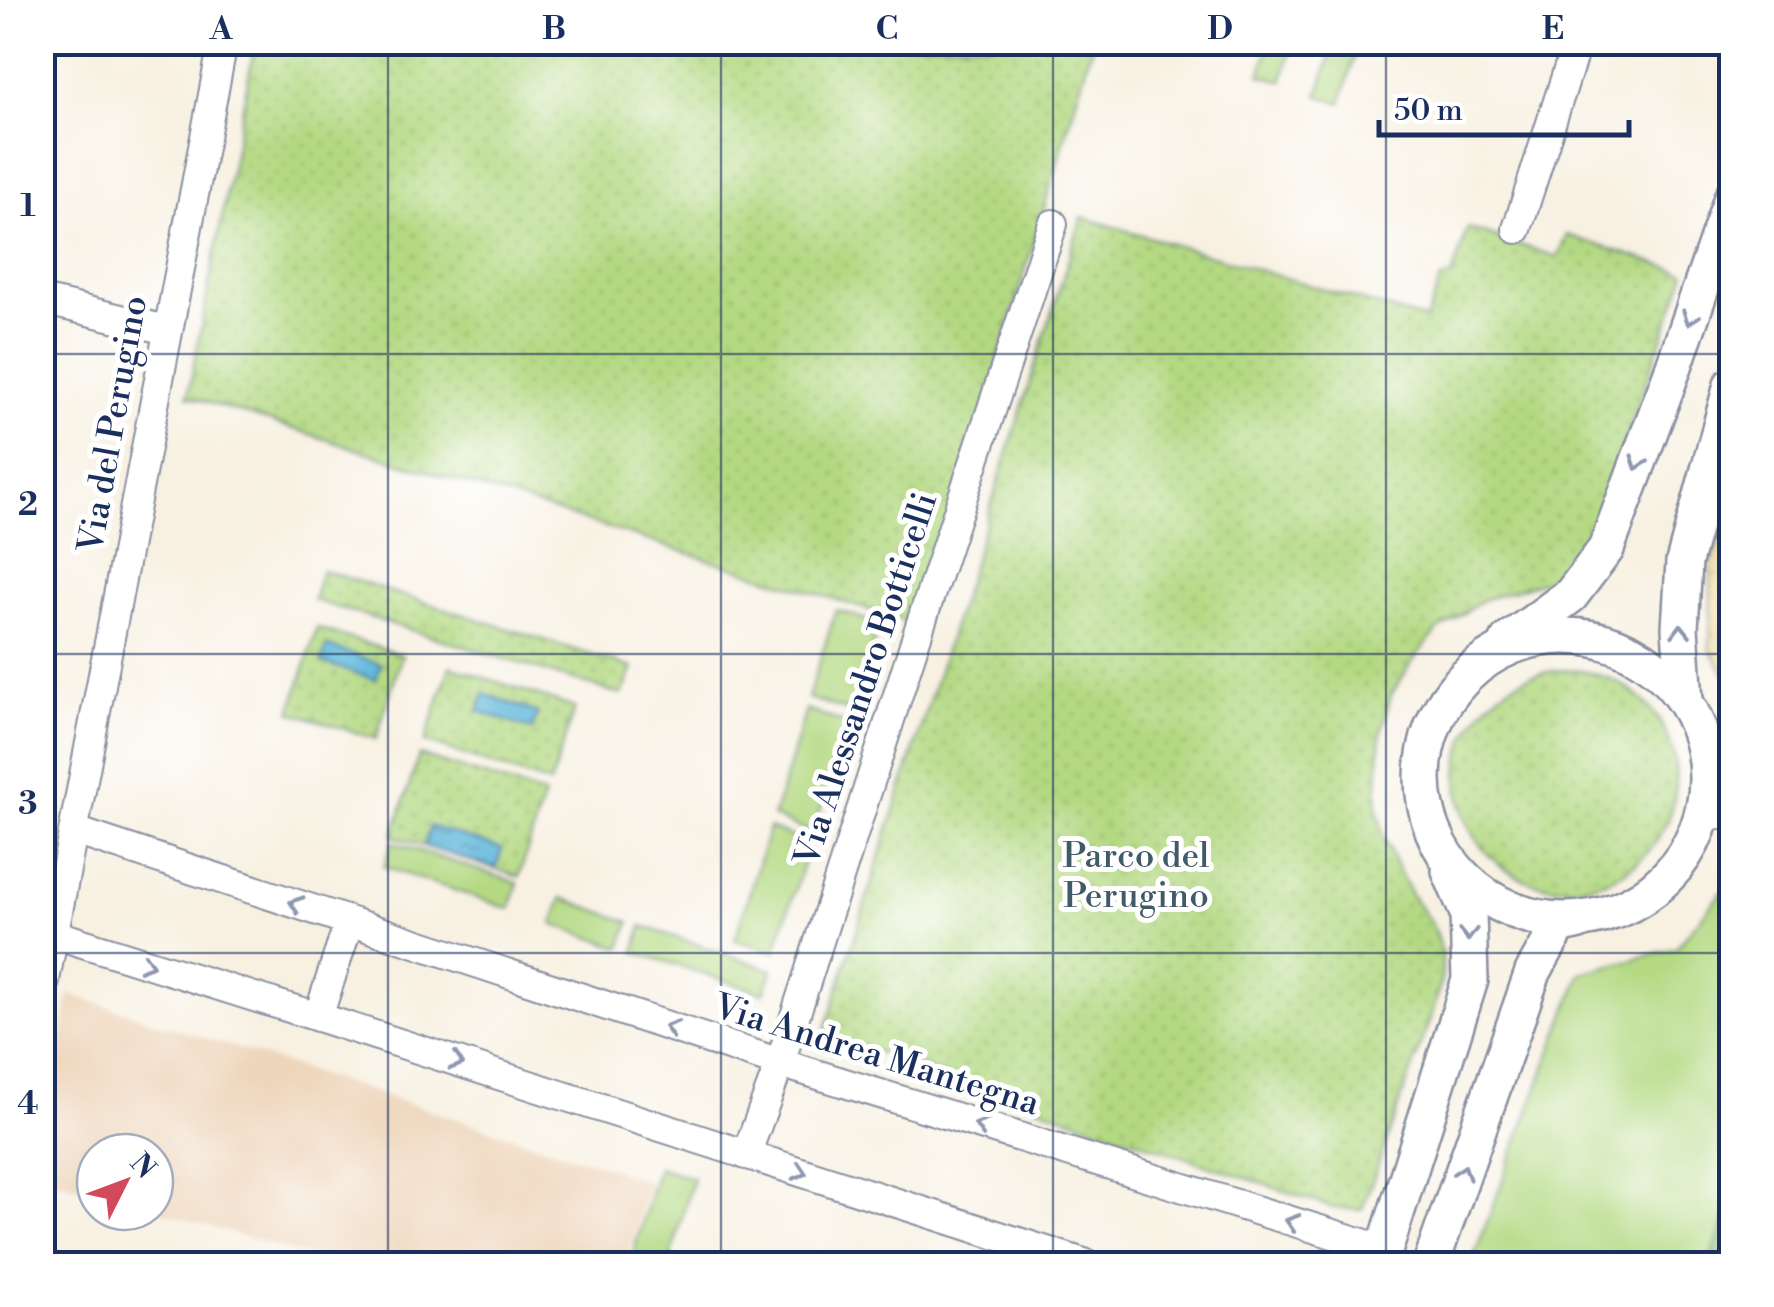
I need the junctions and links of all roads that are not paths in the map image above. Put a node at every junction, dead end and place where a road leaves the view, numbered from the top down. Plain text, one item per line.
1 (224, 42) edge
2 (1576, 42) edge
3 (1732, 198) edge
4 (1053, 224) dead end
5 (1516, 230) dead end
6 (42, 300) edge
7 (167, 330) junction
8 (1731, 386) edge
9 (1484, 660) junction
10 (1684, 700) junction
11 (1717, 814) edge
12 (75, 831) junction
13 (1438, 843) junction
14 (1579, 920) junction
15 (348, 922) junction
16 (54, 934) junction
17 (42, 996) edge
18 (318, 1016) junction
19 (780, 1064) junction
20 (746, 1155) junction
21 (1383, 1257) edge
22 (1087, 1264) edge
23 (1432, 1264) edge

1 - 7 street, Via del Perugino
2 - 5 street
3 -> 9 street
4 - 19 street, Via Alessandro Botticelli
6 - 7 street
7 - 12 street, Via del Perugino
10 -> 8 street
9 - 10 street
9 - 13 street
10 - 11 street
11 - 14 street
15 -> 12 street, Via Andrea Mantegna
12 - 16 street, Via del Perugino
13 - 14 street
13 -> 21 street
23 -> 14 street
15 - 18 street
19 -> 15 street, Via Andrea Mantegna
16 - 17 street, Via del Perugino
16 -> 18 street
18 -> 20 street
19 - 20 street, Via Alessandro Botticelli
21 -> 19 street, Via Andrea Mantegna
20 -> 22 street

